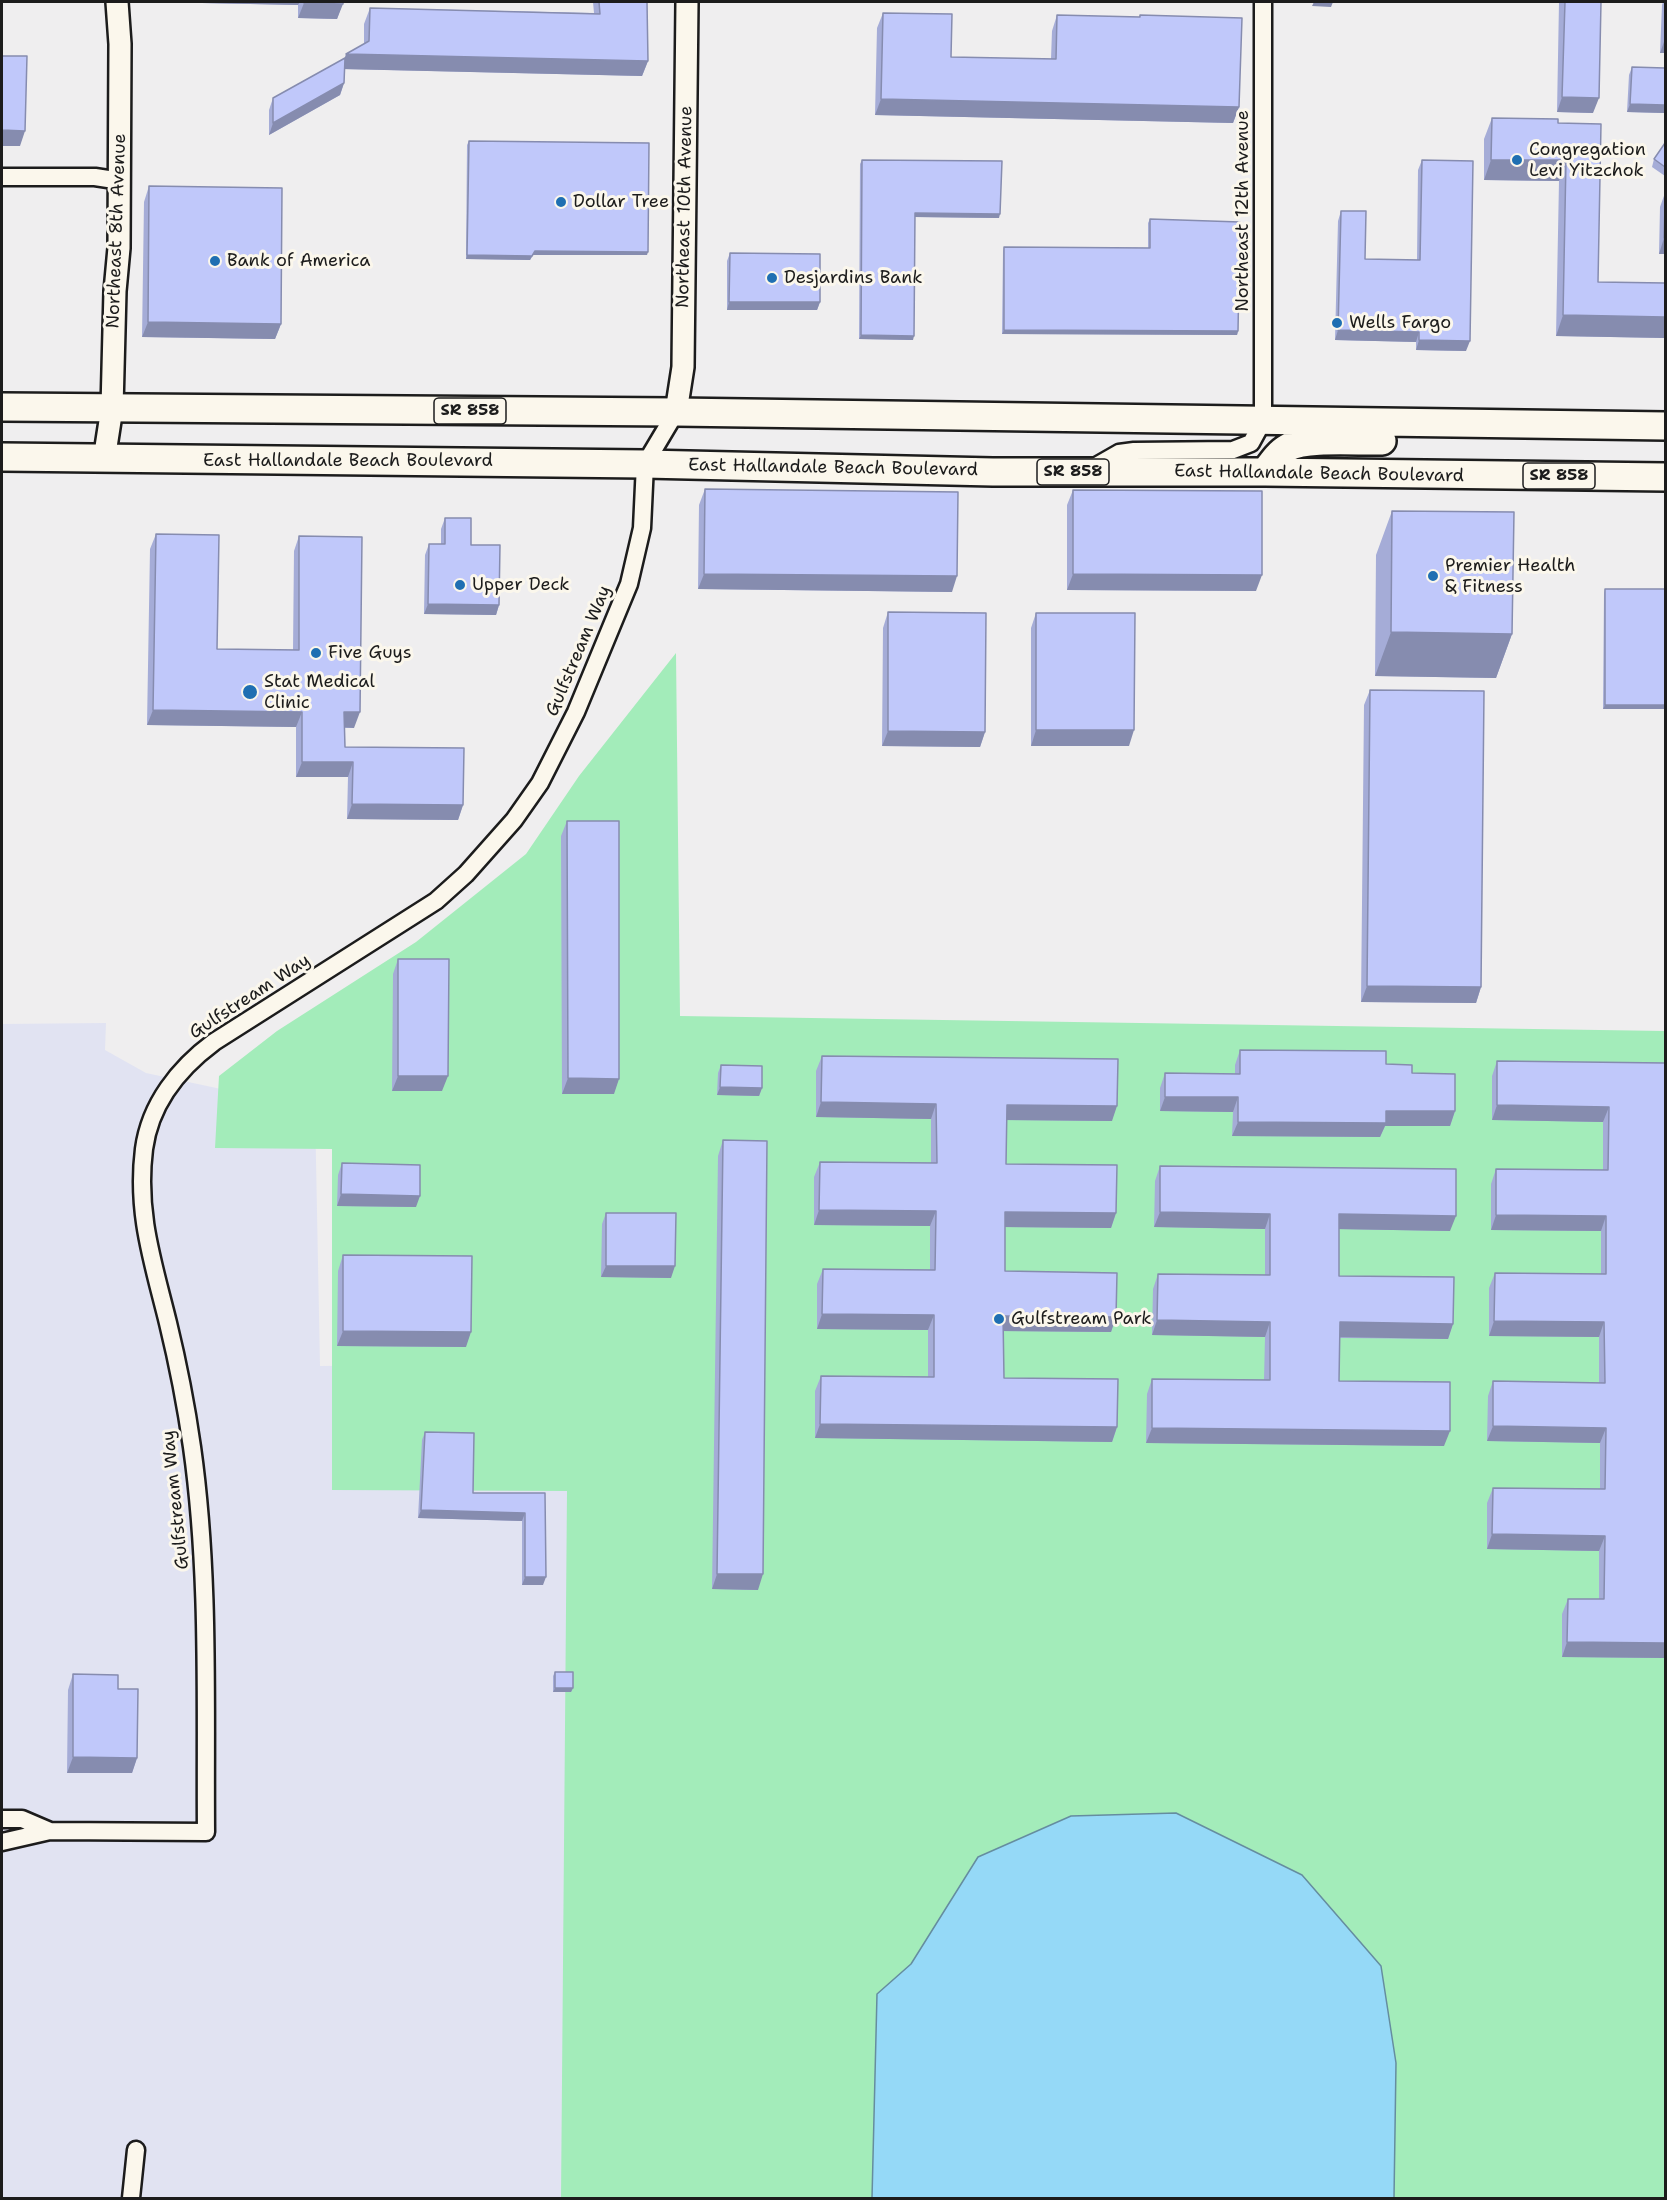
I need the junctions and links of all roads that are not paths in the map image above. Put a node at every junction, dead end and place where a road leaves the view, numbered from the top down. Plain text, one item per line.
1 (117, 2) edge
2 (687, 2) edge
3 (1263, 2) edge
4 (2, 177) edge
5 (121, 180) junction
6 (2, 407) edge
7 (112, 408) junction
8 (676, 412) junction
9 (1263, 421) junction
10 (1448, 424) junction
11 (1665, 426) edge
12 (2, 457) edge
13 (104, 460) junction
14 (645, 464) junction
15 (1081, 472) junction
16 (1265, 472) junction
17 (1665, 477) edge
18 (2, 1819) edge
19 (50, 1831) junction
20 (2, 1842) edge
21 (136, 2150) dead end
22 (131, 2199) edge

1 - 5 street, Northeast 8th Avenue
2 - 8 street, Northeast 10th Avenue
3 - 9 street, Northeast 12th Avenue
4 - 5 street
5 - 7 street, Northeast 8th Avenue
6 - 7 main road, SR 858
7 - 8 main road, SR 858
7 - 13 street, Northeast 8th Avenue
8 - 9 main road, SR 858
8 - 14 street, Gulfstream Way
9 - 10 main road, SR 858
9 - 15 street
10 - 11 main road, SR 858
10 - 16 main road
12 - 13 main road, East Hallandale Beach Boulevard / SR 858
13 - 14 main road, East Hallandale Beach Boulevard / SR 858
14 - 15 main road, East Hallandale Beach Boulevard / SR 858
14 - 19 street, Gulfstream Way
15 - 16 main road, East Hallandale Beach Boulevard / SR 858
16 - 17 main road, East Hallandale Beach Boulevard / SR 858
18 - 19 street
19 - 20 street
21 - 22 street

